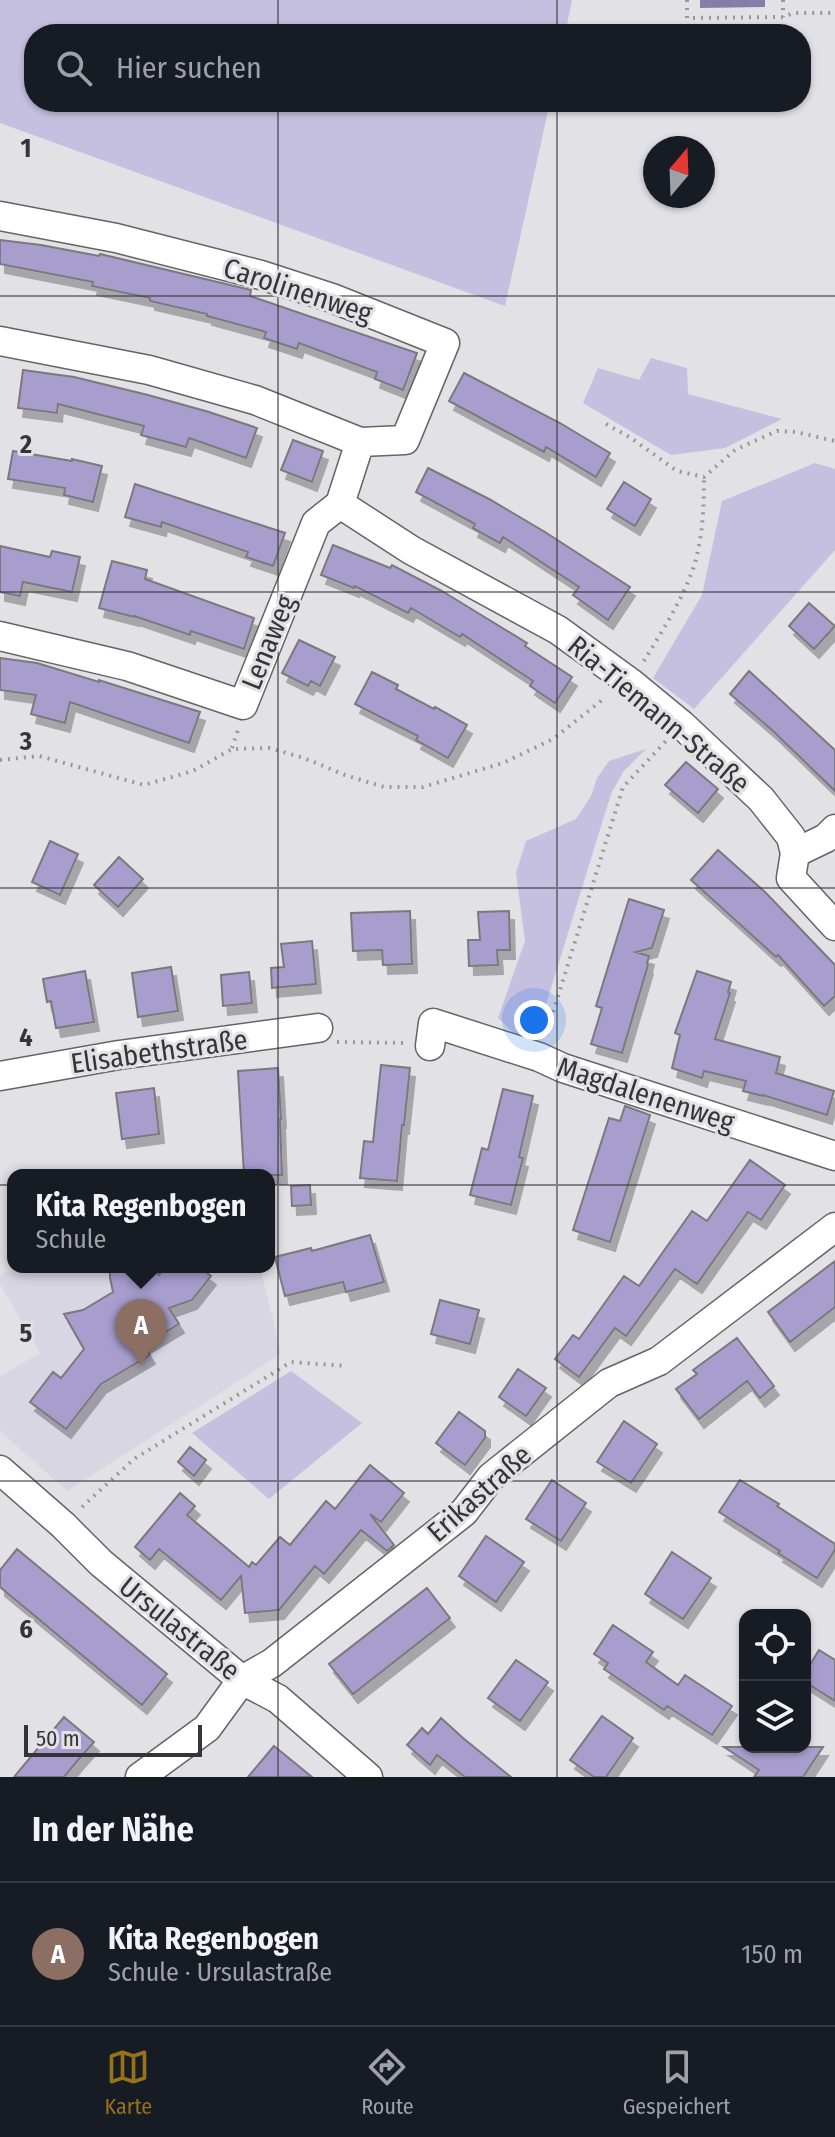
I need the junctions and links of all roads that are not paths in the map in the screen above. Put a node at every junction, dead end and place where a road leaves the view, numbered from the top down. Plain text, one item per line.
1 (0, 216) edge
2 (0, 341) edge
3 (360, 442) junction
4 (340, 504) junction
5 (0, 636) edge
6 (835, 829) edge
7 (795, 853) junction
8 (835, 926) edge
9 (318, 1028) road end
10 (430, 1046) road end
11 (0, 1076) edge
12 (835, 1156) edge
13 (835, 1227) edge
14 (0, 1470) edge
15 (242, 1680) junction
16 (140, 1777) edge
17 (368, 1777) edge

1 - 3 street, Carolinenweg
2 - 3 street
3 - 4 street, Lenaweg
4 - 5 street, Lenaweg
4 - 7 street, Ria-Tiemann-Straße
6 - 7 street
7 - 8 street, Ria-Tiemann-Straße
9 - 11 street, Elisabethstraße
10 - 12 street, Magdalenenweg
13 - 15 street, Erikastraße
14 - 15 street, Ursulastraße
15 - 16 street, Erikastraße
15 - 17 street, Ursulastraße

